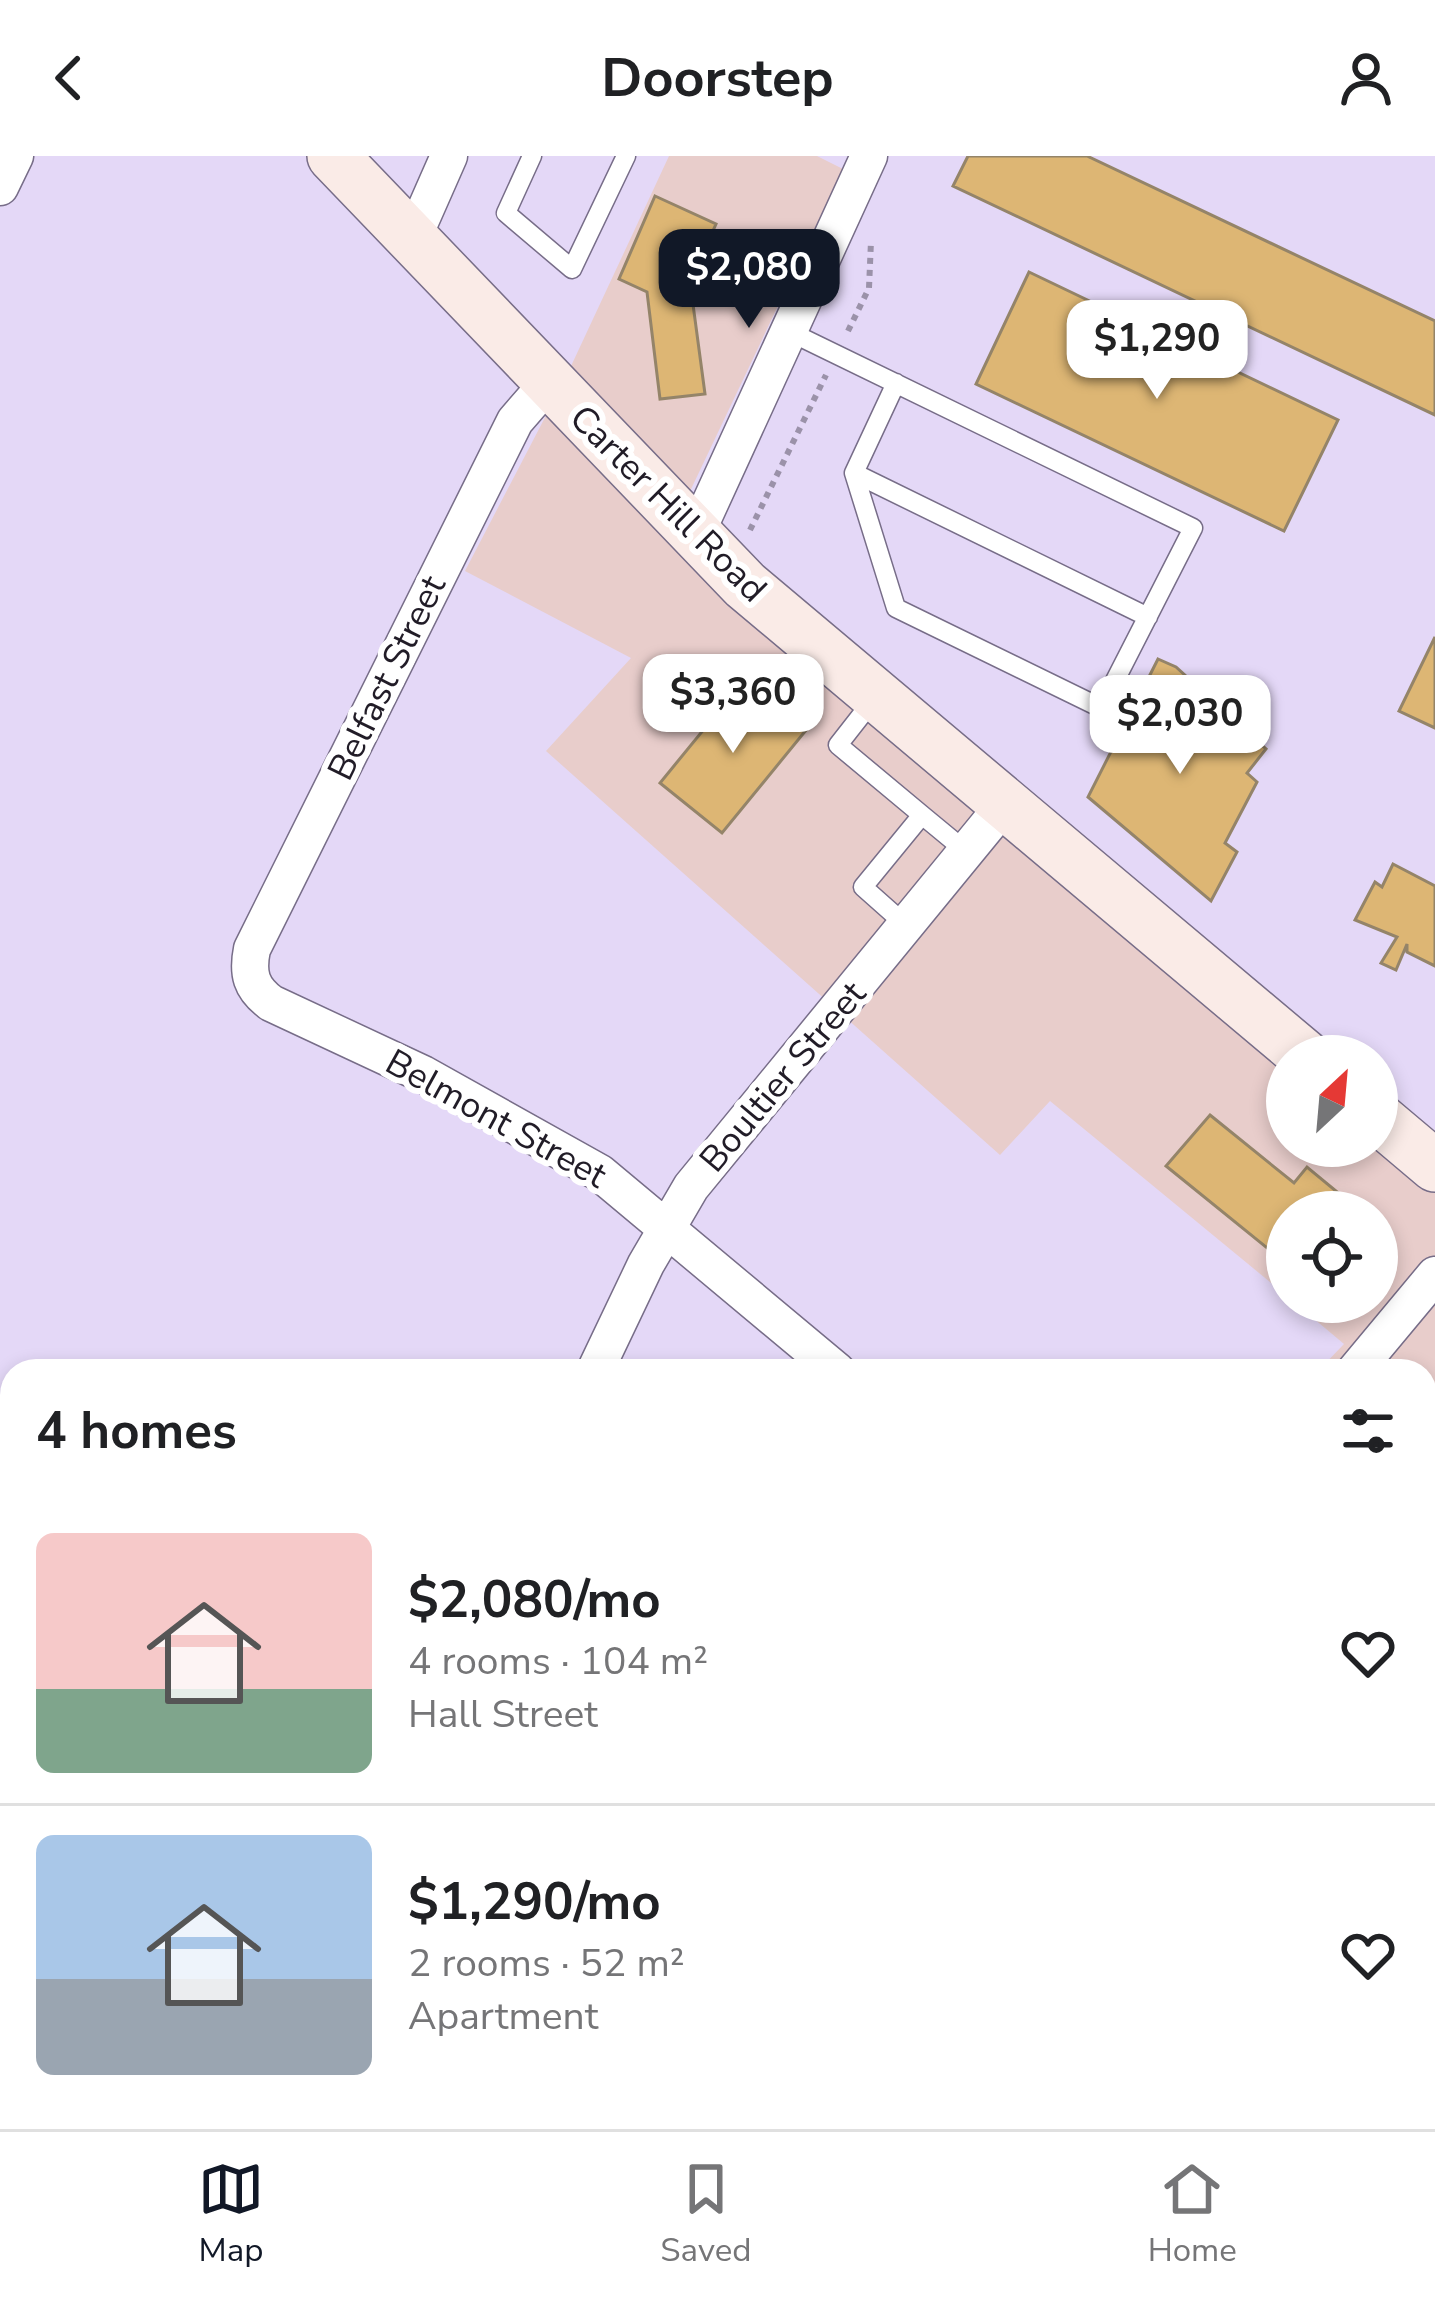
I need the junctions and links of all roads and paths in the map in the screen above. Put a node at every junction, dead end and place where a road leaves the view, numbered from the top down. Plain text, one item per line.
1 (15, 156) edge
2 (333, 156) edge
3 (449, 156) edge
4 (532, 156) edge
5 (626, 156) edge
6 (869, 156) edge
7 (0, 187) edge
8 (412, 240) junction
9 (788, 331) junction
10 (548, 383) junction
11 (896, 383) junction
12 (854, 473) junction
13 (694, 536) junction
14 (1148, 617) junction
15 (877, 696) junction
16 (1005, 804) junction
17 (922, 815) junction
18 (968, 853) junction
19 (908, 927) junction
20 (252, 983) joint
21 (1280, 1035) edge
22 (1398, 1135) edge
23 (1435, 1166) edge
24 (667, 1227) junction
25 (1435, 1275) edge
26 (601, 1359) edge
27 (823, 1359) edge
28 (1365, 1359) edge

1 - 7 street
2 - 8 main road, Carter Hill Road
3 - 8 street
4 - 5 lane
6 - 9 street
8 - 10 main road, Carter Hill Road
9 - 11 lane
9 - 13 street
10 - 13 main road, Carter Hill Road
10 - 20 street, Belfast Street
11 - 12 lane
11 - 14 lane
12 - 14 lane
12 - 14 lane
13 - 15 main road, Carter Hill Road
15 - 16 main road, Carter Hill Road
15 - 17 lane
16 - 18 street, Boultier Street
16 - 21 main road, Carter Hill Road
17 - 18 lane
17 - 19 lane
18 - 19 street, Boultier Street
19 - 24 street, Boultier Street
20 - 24 street, Belmont Street
22 - 23 main road
24 - 26 street, Boultier Street
24 - 27 street, Belmont Street
25 - 28 street

